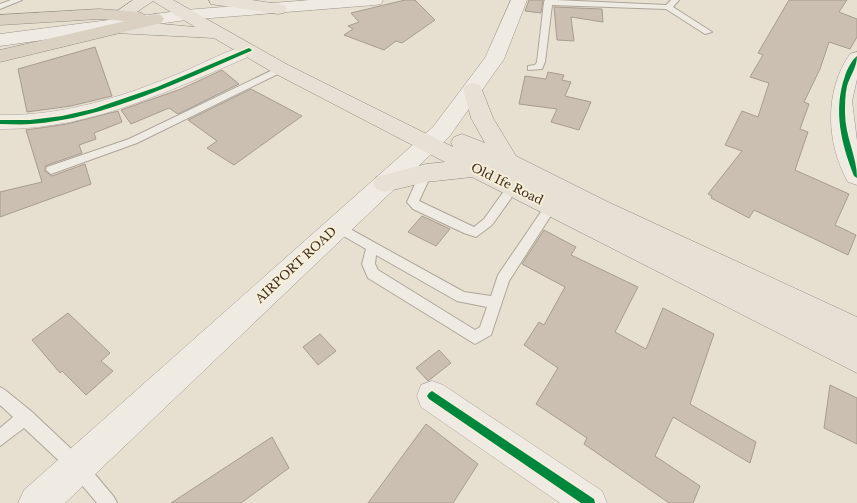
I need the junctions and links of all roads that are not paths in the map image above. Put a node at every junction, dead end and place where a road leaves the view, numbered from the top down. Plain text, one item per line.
1 (18, 0) edge
2 (145, 0) edge
3 (375, 0) edge
4 (519, 0) edge
5 (675, 0) edge
6 (548, 1) edge
7 (0, 7) edge
8 (199, 7) edge
9 (668, 8) junction
10 (278, 9) junction
11 (158, 10) edge
12 (0, 20) edge
13 (121, 21) junction
14 (708, 32) dead end
15 (0, 40) edge
16 (240, 42) junction
17 (0, 56) edge
18 (857, 58) edge
19 (531, 68) dead end
20 (281, 69) junction
21 (472, 89) junction
22 (0, 122) edge
23 (435, 138) junction
24 (508, 162) junction
25 (474, 168) junction
26 (51, 170) dead end
27 (426, 173) junction
28 (857, 176) edge
29 (385, 183) junction
30 (513, 187) junction
31 (551, 206) junction
32 (337, 227) junction
33 (373, 248) junction
34 (496, 303) junction
35 (857, 332) edge
36 (857, 358) edge
37 (0, 394) edge
38 (432, 396) dead end
39 (25, 416) junction
40 (0, 438) edge
41 (77, 466) junction
42 (37, 503) edge
43 (108, 503) edge
44 (590, 503) edge

1 - 7 lane
2 - 13 main road
3 - 10 main road
4 - 21 main road, AIRPORT ROAD
5 - 9 lane
6 - 9 lane
6 - 19 lane
8 - 10 main road
8 - 11 main road, Old Ife Road
8 - 16 main road, Old Ife Road
9 - 14 lane
10 - 16 main road
11 - 13 highway
11 - 15 main road
12 - 13 highway
13 - 16 main road
13 - 17 highway
16 - 20 main road, Old Ife Road
16 - 22 street
16 - 23 main road, Old Ife Road
18 - 28 main road
20 - 23 main road, Old Ife Road
20 - 26 lane
21 - 23 main road, AIRPORT ROAD
21 - 24 main road
23 - 24 main road, Old Ife Road
23 - 25 main road, Old Ife Road
23 - 29 main road, AIRPORT ROAD
24 - 35 main road, Old Ife Road
25 - 27 main road
25 - 30 main road, Old Ife Road
27 - 29 main road
27 - 30 lane
29 - 32 main road, AIRPORT ROAD
30 - 31 main road, Old Ife Road
31 - 34 lane
31 - 36 main road, Old Ife Road
32 - 33 lane
32 - 41 main road, AIRPORT ROAD
33 - 34 lane
33 - 34 lane
37 - 39 lane
38 - 44 street
39 - 40 lane
39 - 41 lane
41 - 42 main road, AIRPORT ROAD
41 - 43 lane

